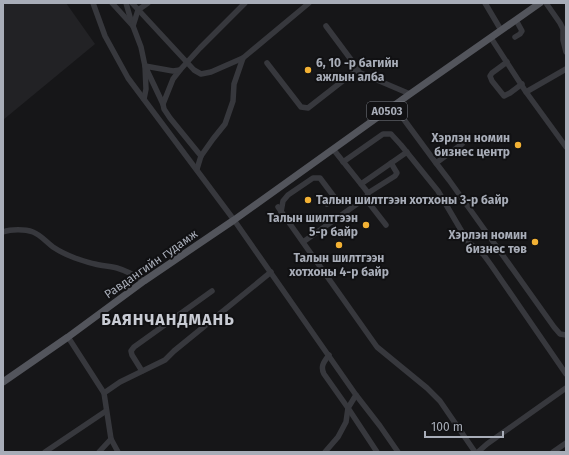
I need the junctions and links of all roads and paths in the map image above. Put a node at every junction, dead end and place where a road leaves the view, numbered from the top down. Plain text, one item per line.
1 (93, 3) edge
2 (112, 3) edge
3 (126, 3) edge
4 (132, 3) edge
5 (148, 3) edge
6 (244, 3) edge
7 (309, 3) edge
8 (485, 3) edge
9 (540, 3) edge
10 (546, 3) edge
11 (138, 10) junction
12 (516, 20) junction
13 (133, 26) junction
14 (326, 26) dead end
15 (501, 30) junction
16 (515, 37) dead end
17 (491, 38) junction
18 (566, 52) edge
19 (243, 58) junction
20 (187, 62) junction
21 (507, 62) junction
22 (267, 63) dead end
23 (145, 66) junction
24 (566, 69) edge
25 (180, 70) junction
26 (356, 71) junction
27 (522, 84) junction
28 (526, 92) junction
29 (410, 94) junction
30 (144, 98) junction
31 (163, 104) junction
32 (394, 106) junction
33 (462, 144) dead end
34 (566, 147) edge
35 (333, 149) junction
36 (407, 152) junction
37 (201, 156) junction
38 (343, 162) junction
39 (391, 163) junction
40 (436, 163) junction
41 (197, 169) junction
42 (361, 184) junction
43 (366, 196) junction
44 (327, 204) dead end
45 (234, 220) junction
46 (386, 225) dead end
47 (3, 232) edge
48 (303, 242) junction
49 (271, 272) junction
50 (144, 281) junction
51 (212, 292) dead end
52 (566, 335) edge
53 (68, 337) junction
54 (329, 356) junction
55 (142, 371) junction
56 (566, 374) edge
57 (3, 382) edge
58 (566, 388) edge
59 (104, 393) junction
60 (356, 395) junction
61 (348, 408) junction
62 (106, 411) junction
63 (111, 439) junction
64 (566, 443) edge
65 (45, 452) edge
66 (99, 452) edge
67 (118, 452) edge
68 (325, 452) edge
69 (377, 452) edge
70 (398, 452) edge
71 (477, 452) edge
72 (553, 452) edge

1 - 30 street
2 - 13 street
3 - 13 street
4 - 11 street
5 - 11 street
6 - 20 street
7 - 19 street
8 - 15 street
9 - 12 main road, A0503
10 - 18 street
11 - 13 street
11 - 20 street
12 - 15 main road, A0503
12 - 16 street
13 - 23 street
14 - 26 street
15 - 17 main road, A0503
17 - 21 street
17 - 29 main road, A0503
19 - 20 street
19 - 37 street
20 - 25 street
21 - 27 street
21 - 27 street
22 - 26 street
23 - 25 street
23 - 30 street
23 - 31 street
24 - 28 street
25 - 31 street
26 - 29 street
27 - 28 street
28 - 34 street
29 - 32 main road, A0503
30 - 41 street
31 - 37 street
32 - 35 main road, A0503
32 - 40 street
33 - 40 street
35 - 38 street
35 - 45 main road, A0503
36 - 38 street
36 - 39 street
36 - 56 street
37 - 41 street
38 - 42 street
39 - 42 street
39 - 43 street
40 - 52 street
41 - 45 street
42 - 43 street
43 - 46 street
43 - 48 street
44 - 48 street
45 - 49 street
45 - 50 main road, Равдангийн гудамж / A0503
47 - 50 street
48 - 71 street
49 - 54 street
49 - 55 street
50 - 53 main road, Равдангийн гудамж / A0503
51 - 55 street
53 - 57 main road, Равдангийн гудамж / A0503
53 - 59 street
54 - 60 street
54 - 61 street
55 - 59 street
58 - 71 street
59 - 62 street
60 - 61 street
60 - 70 street
61 - 68 street
61 - 69 street
62 - 63 street
62 - 65 street
63 - 66 street
63 - 67 street
64 - 72 street

